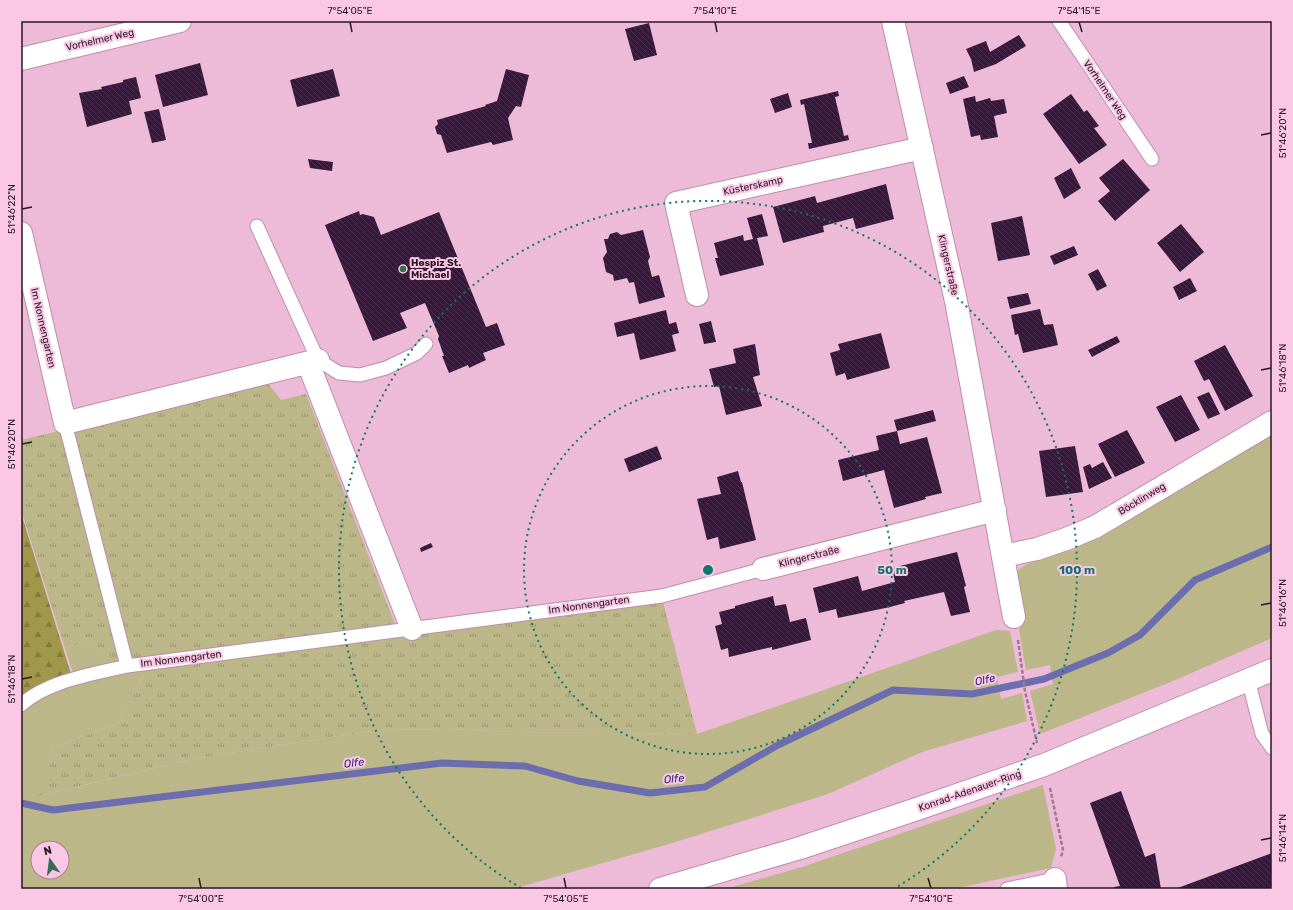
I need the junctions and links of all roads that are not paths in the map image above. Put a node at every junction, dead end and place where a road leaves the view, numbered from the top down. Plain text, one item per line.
1 (180, 21) edge
2 (892, 21) edge
3 (1059, 21) edge
4 (157, 24) edge
5 (21, 59) edge
6 (922, 148) junction
7 (1152, 159) dead end
8 (257, 226) dead end
9 (21, 233) edge
10 (697, 295) dead end
11 (426, 344) dead end
12 (313, 362) junction
13 (1272, 422) edge
14 (65, 423) junction
15 (995, 510) junction
16 (1003, 556) junction
17 (763, 569) joint
18 (1014, 617) road end
19 (412, 629) junction
20 (127, 666) junction
21 (1272, 670) edge
22 (1248, 679) junction
23 (21, 705) edge
24 (1272, 748) edge
25 (1055, 884) edge
26 (660, 889) edge
27 (1007, 889) edge

1 - 4 street, Vorhelmer Weg
2 - 6 street, Klingerstraße
3 - 7 lane, Vorhelmer Weg
4 - 5 street, Vorhelmer Weg
6 - 10 street, Küsterskamp
6 - 15 street, Klingerstraße
8 - 12 lane
9 - 14 street, Im Nonnengarten
11 - 12 lane
12 - 14 street
12 - 19 street
13 - 16 street, Böcklinweg
14 - 20 lane, Im Nonnengarten
15 - 16 street, Klingerstraße
15 - 17 street, Klingerstraße
16 - 18 street, Klingerstraße
17 - 19 lane, Im Nonnengarten
19 - 20 lane, Im Nonnengarten
20 - 23 lane
21 - 22 street, Konrad-Adenauer-Ring
22 - 24 lane
22 - 26 street, Konrad-Adenauer-Ring
25 - 27 lane

